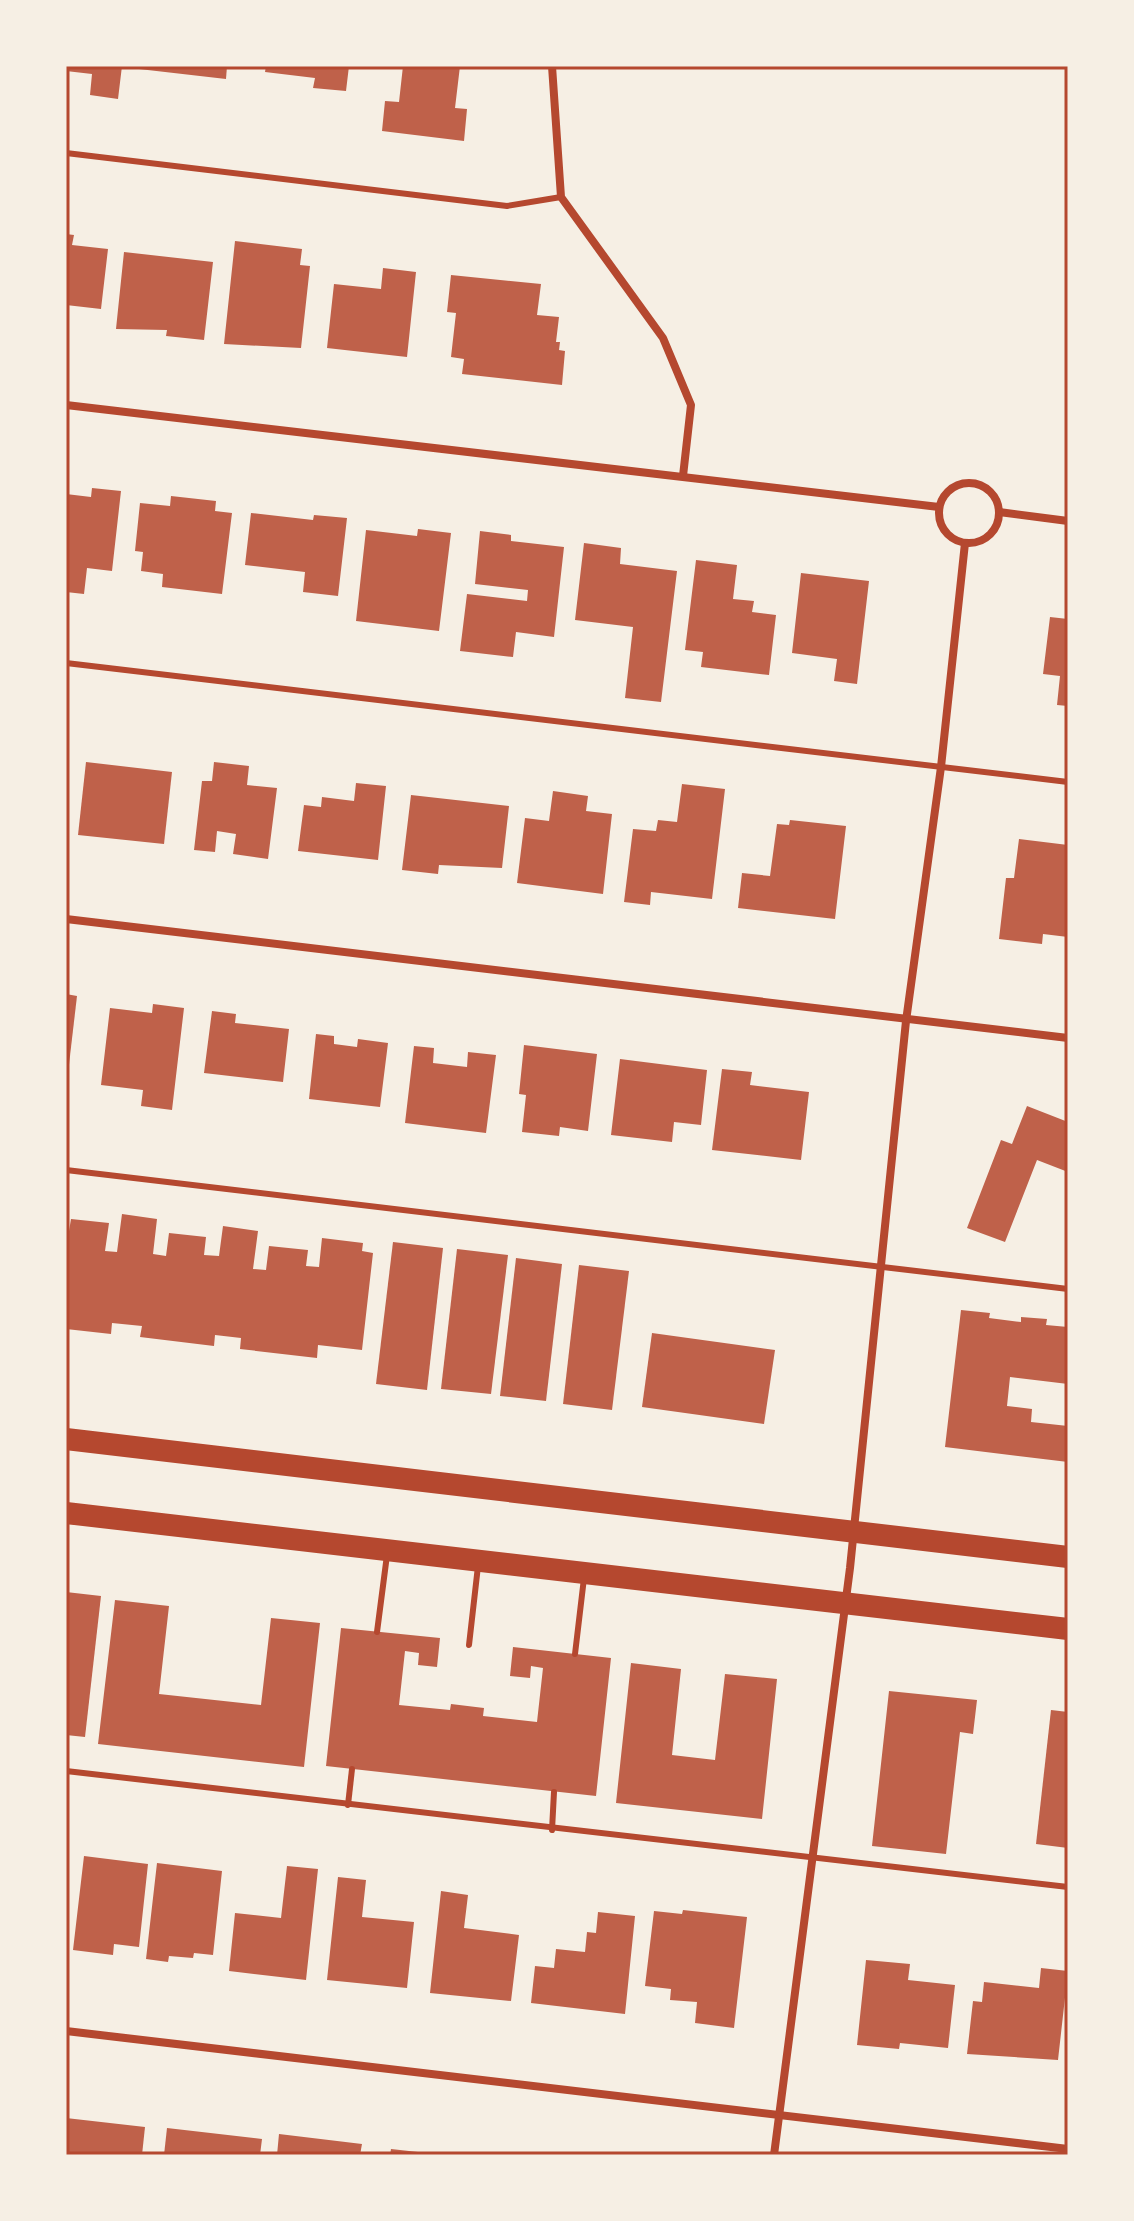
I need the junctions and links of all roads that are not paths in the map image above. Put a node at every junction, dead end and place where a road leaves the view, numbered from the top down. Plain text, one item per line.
1 (552, 66) edge
2 (66, 153) edge
3 (561, 197) junction
4 (66, 405) edge
5 (683, 476) junction
6 (939, 507) junction
7 (999, 512) junction
8 (1068, 521) edge
9 (965, 543) junction
10 (66, 663) edge
11 (941, 767) junction
12 (1068, 782) edge
13 (66, 919) edge
14 (906, 1021) junction
15 (1068, 1038) edge
16 (66, 1170) edge
17 (881, 1267) junction
18 (1068, 1289) edge
19 (66, 1439) edge
20 (66, 1513) edge
21 (853, 1533) junction
22 (387, 1551) junction
23 (1068, 1557) edge
24 (478, 1563) junction
25 (584, 1575) junction
26 (845, 1604) junction
27 (1068, 1629) edge
28 (377, 1632) dead end
29 (469, 1645) dead end
30 (575, 1654) dead end
31 (352, 1769) dead end
32 (66, 1771) edge
33 (554, 1792) dead end
34 (348, 1805) junction
35 (552, 1830) junction
36 (812, 1860) junction
37 (1068, 1887) edge
38 (66, 2031) edge
39 (779, 2114) junction
40 (1068, 2149) edge
41 (774, 2155) edge

1 - 3 street
2 - 3 lane
3 - 5 street
4 - 5 street
5 - 6 street
6 - 7 street
6 - 9 street
7 - 8 street
7 - 9 street
9 - 11 street
10 - 11 lane
11 - 12 lane
11 - 14 street
13 - 14 street
14 - 15 street
14 - 17 street
16 - 17 lane
17 - 18 lane
17 - 21 street
19 - 21 highway
20 - 22 highway
21 - 23 highway
21 - 26 street
22 - 24 highway
22 - 28 lane
24 - 25 highway
24 - 29 lane
25 - 26 highway
25 - 30 lane
26 - 27 highway
26 - 36 street
31 - 34 lane
32 - 34 lane
33 - 35 lane
34 - 35 lane
35 - 36 lane
36 - 37 lane
36 - 39 street
38 - 39 street
39 - 40 street
39 - 41 street

